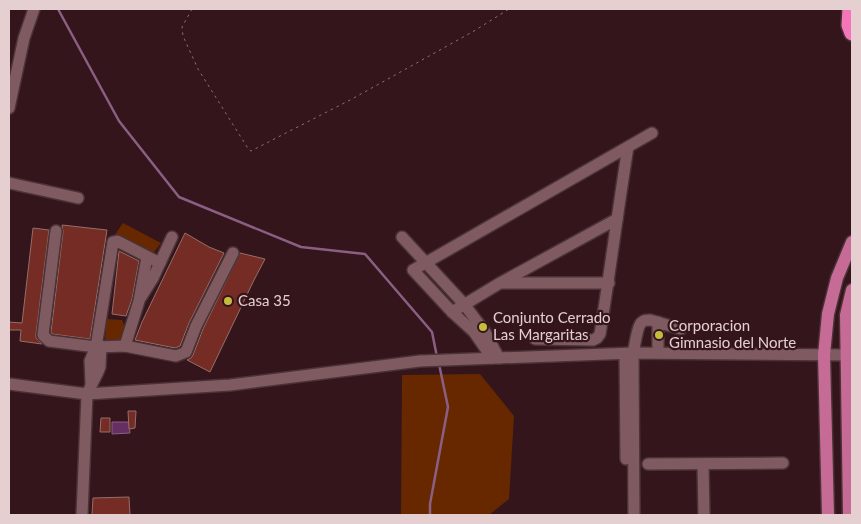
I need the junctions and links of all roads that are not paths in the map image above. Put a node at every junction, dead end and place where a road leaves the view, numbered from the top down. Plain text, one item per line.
1 (34, 9) edge
2 (850, 9) edge
3 (852, 33) edge
4 (9, 108) edge
5 (652, 132) dead end
6 (628, 147) junction
7 (9, 183) edge
8 (78, 198) dead end
9 (617, 219) junction
10 (56, 231) dead end
11 (172, 237) dead end
12 (402, 237) dead end
13 (852, 242) edge
14 (233, 253) dead end
15 (147, 257) junction
16 (424, 262) junction
17 (160, 263) junction
18 (500, 283) junction
19 (609, 283) junction
20 (852, 290) edge
21 (139, 301) junction
22 (464, 304) junction
23 (452, 312) junction
24 (658, 322) junction
25 (681, 329) dead end
26 (535, 339) dead end
27 (125, 346) junction
28 (99, 347) junction
29 (629, 353) junction
30 (658, 354) junction
31 (824, 355) junction
32 (849, 355) edge
33 (495, 358) junction
34 (9, 384) edge
35 (89, 389) junction
36 (783, 463) dead end
37 (648, 464) dead end
38 (703, 464) junction
39 (850, 502) edge
40 (82, 515) edge
41 (627, 515) edge
42 (634, 515) edge
43 (704, 515) edge
44 (828, 515) edge
45 (849, 515) edge

1 - 4 street
2 - 3 highway
5 - 6 street
6 - 9 street
6 - 16 street
7 - 8 street
9 - 18 street
9 - 19 street
10 - 28 street
11 - 17 street
12 - 16 street
13 - 31 main road
14 - 27 street
15 - 17 street
15 - 21 street
15 - 28 street
16 - 22 street
16 - 23 street
17 - 21 street
18 - 19 street
18 - 22 street
19 - 26 street
20 - 32 main road
21 - 27 street
22 - 23 street
22 - 33 street
23 - 33 street
24 - 25 street
24 - 29 street
24 - 30 street
27 - 28 street
28 - 35 street
29 - 30 street
29 - 33 street
29 - 41 street
29 - 42 street
30 - 31 street
31 - 32 street
31 - 44 main road
32 - 39 main road
33 - 35 street
34 - 35 street
35 - 40 street
36 - 38 street
37 - 38 street
38 - 43 street
39 - 45 main road

